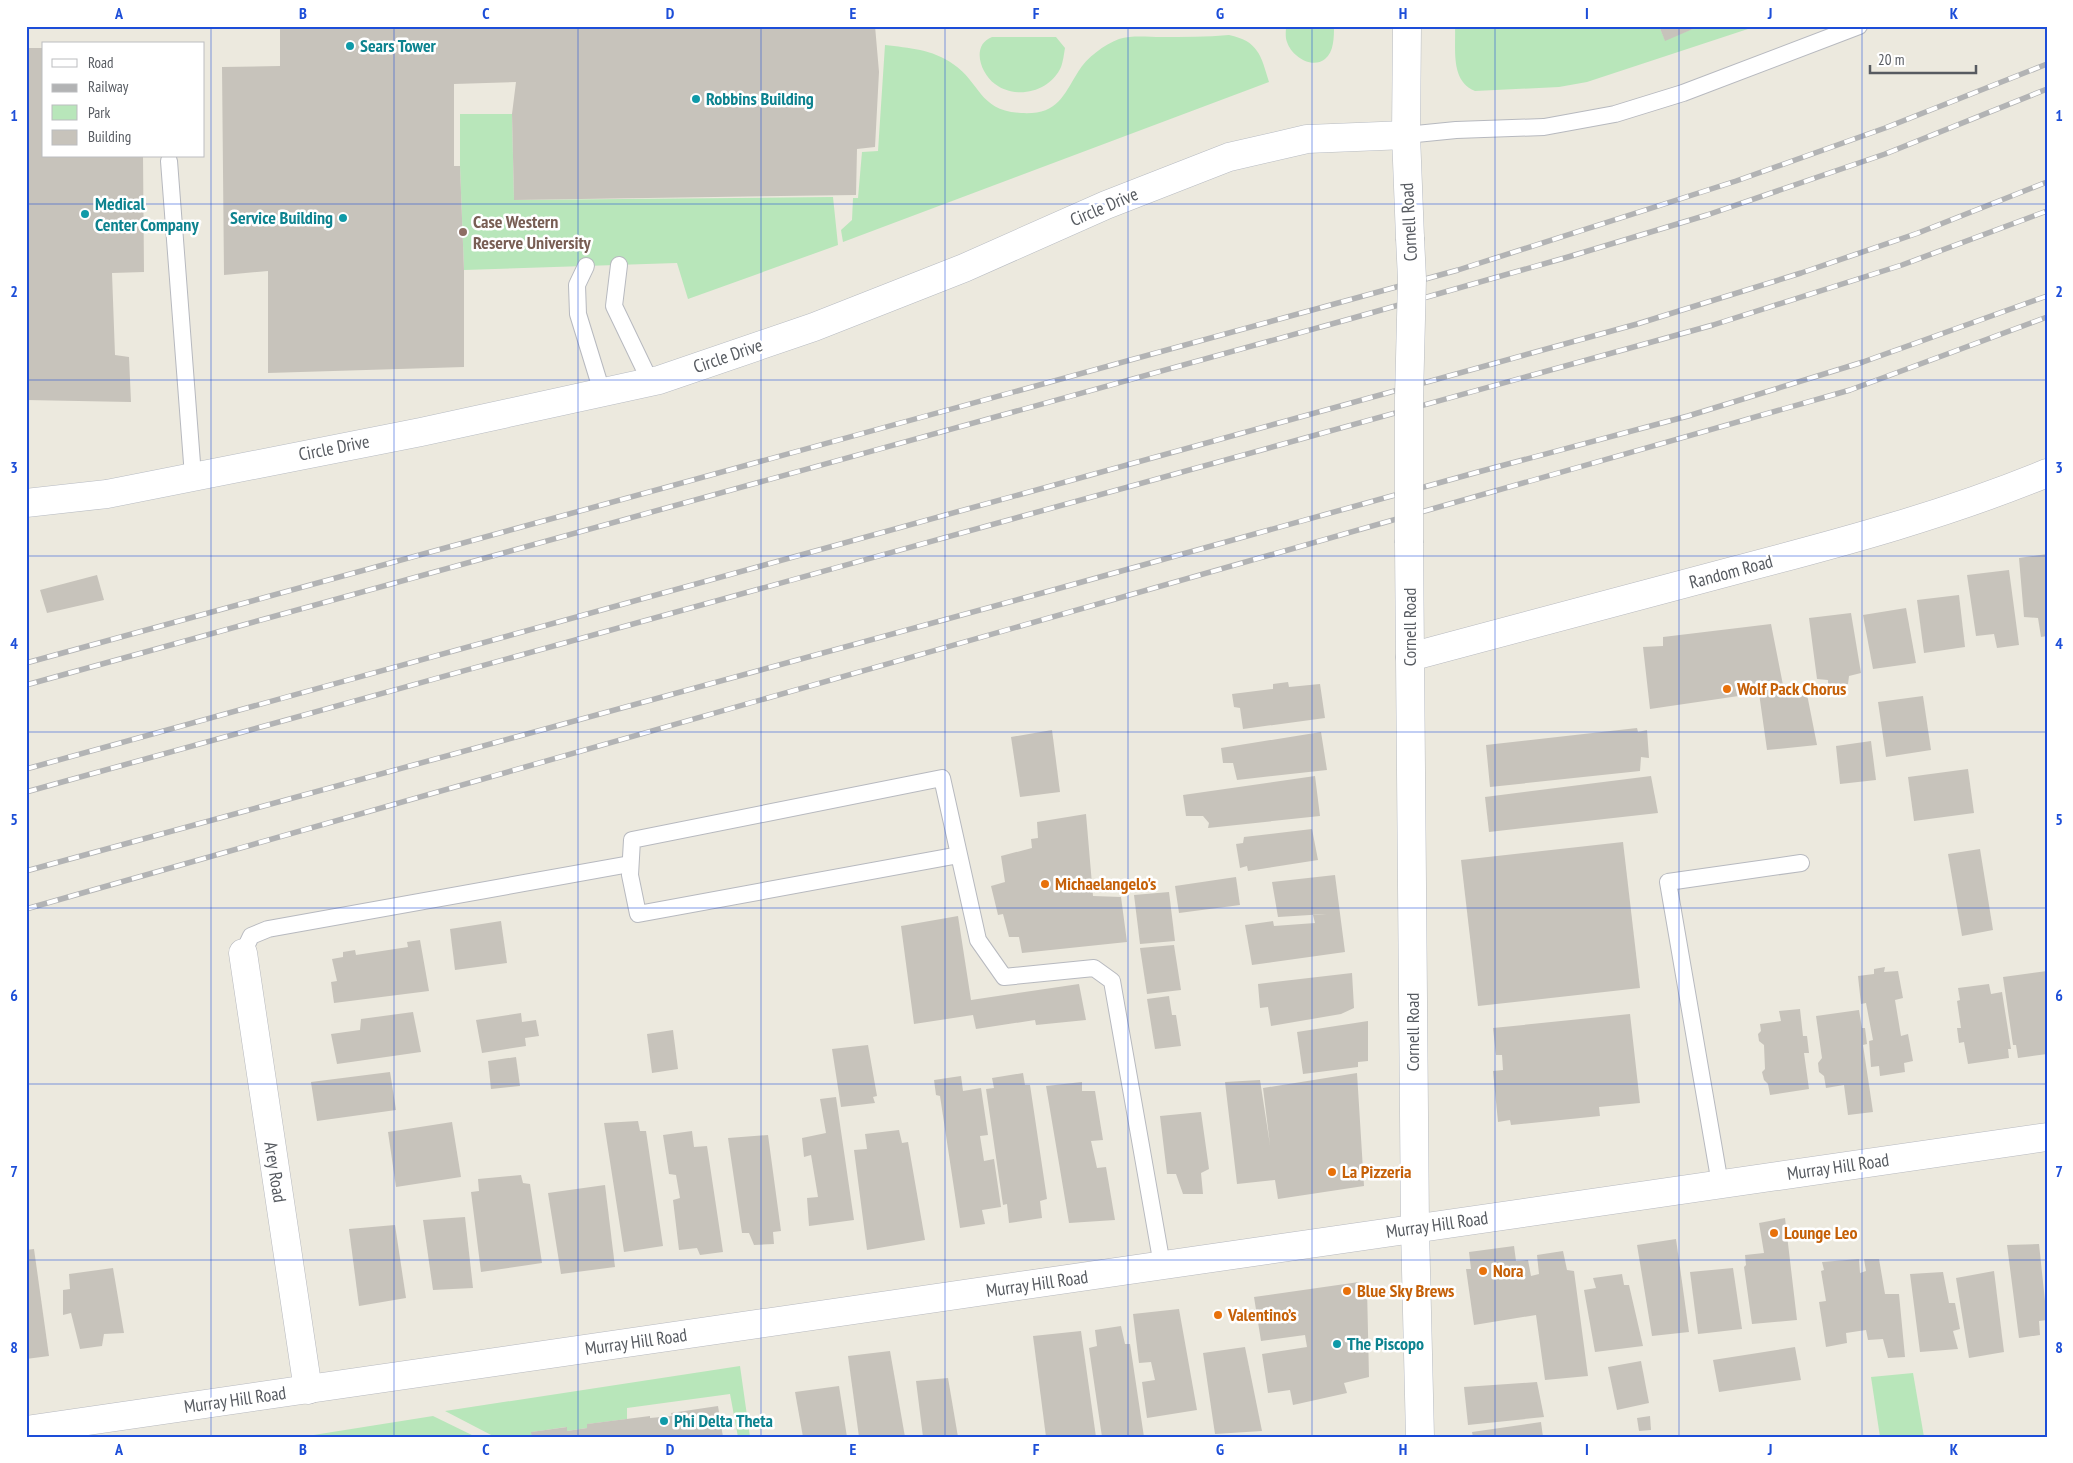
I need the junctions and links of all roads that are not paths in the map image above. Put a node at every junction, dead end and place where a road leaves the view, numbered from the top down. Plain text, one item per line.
1 (1407, 26) edge
2 (1859, 26) edge
3 (1406, 135) junction
4 (169, 160) dead end
5 (586, 266) dead end
6 (619, 266) dead end
7 (650, 381) junction
8 (602, 392) junction
9 (2047, 473) edge
10 (193, 476) junction
11 (26, 503) edge
12 (1410, 657) junction
13 (959, 855) junction
14 (1801, 863) dead end
15 (630, 864) junction
16 (243, 953) joint
17 (2047, 1137) edge
18 (1720, 1184) junction
19 (1415, 1228) junction
20 (1162, 1265) junction
21 (308, 1390) junction
22 (26, 1430) edge
23 (1420, 1437) edge

1 - 3 street, Cornell Road
2 - 3 lane
3 - 7 street, Circle Drive
3 - 12 street, Cornell Road, bridge
4 - 10 lane
5 - 8 lane
6 - 7 lane
7 - 8 street, Circle Drive
8 - 10 street, Circle Drive
9 - 12 street, Random Road
10 - 11 street, Circle Drive
12 - 19 street, Cornell Road
13 - 15 lane
13 - 15 lane
13 - 20 lane
14 - 18 lane
15 - 16 lane
16 - 21 street, Arey Road
17 - 18 street, Murray Hill Road
18 - 19 street, Murray Hill Road
19 - 20 street, Murray Hill Road
19 - 23 street, Cornell Road
20 - 21 street, Murray Hill Road
21 - 22 street, Murray Hill Road

